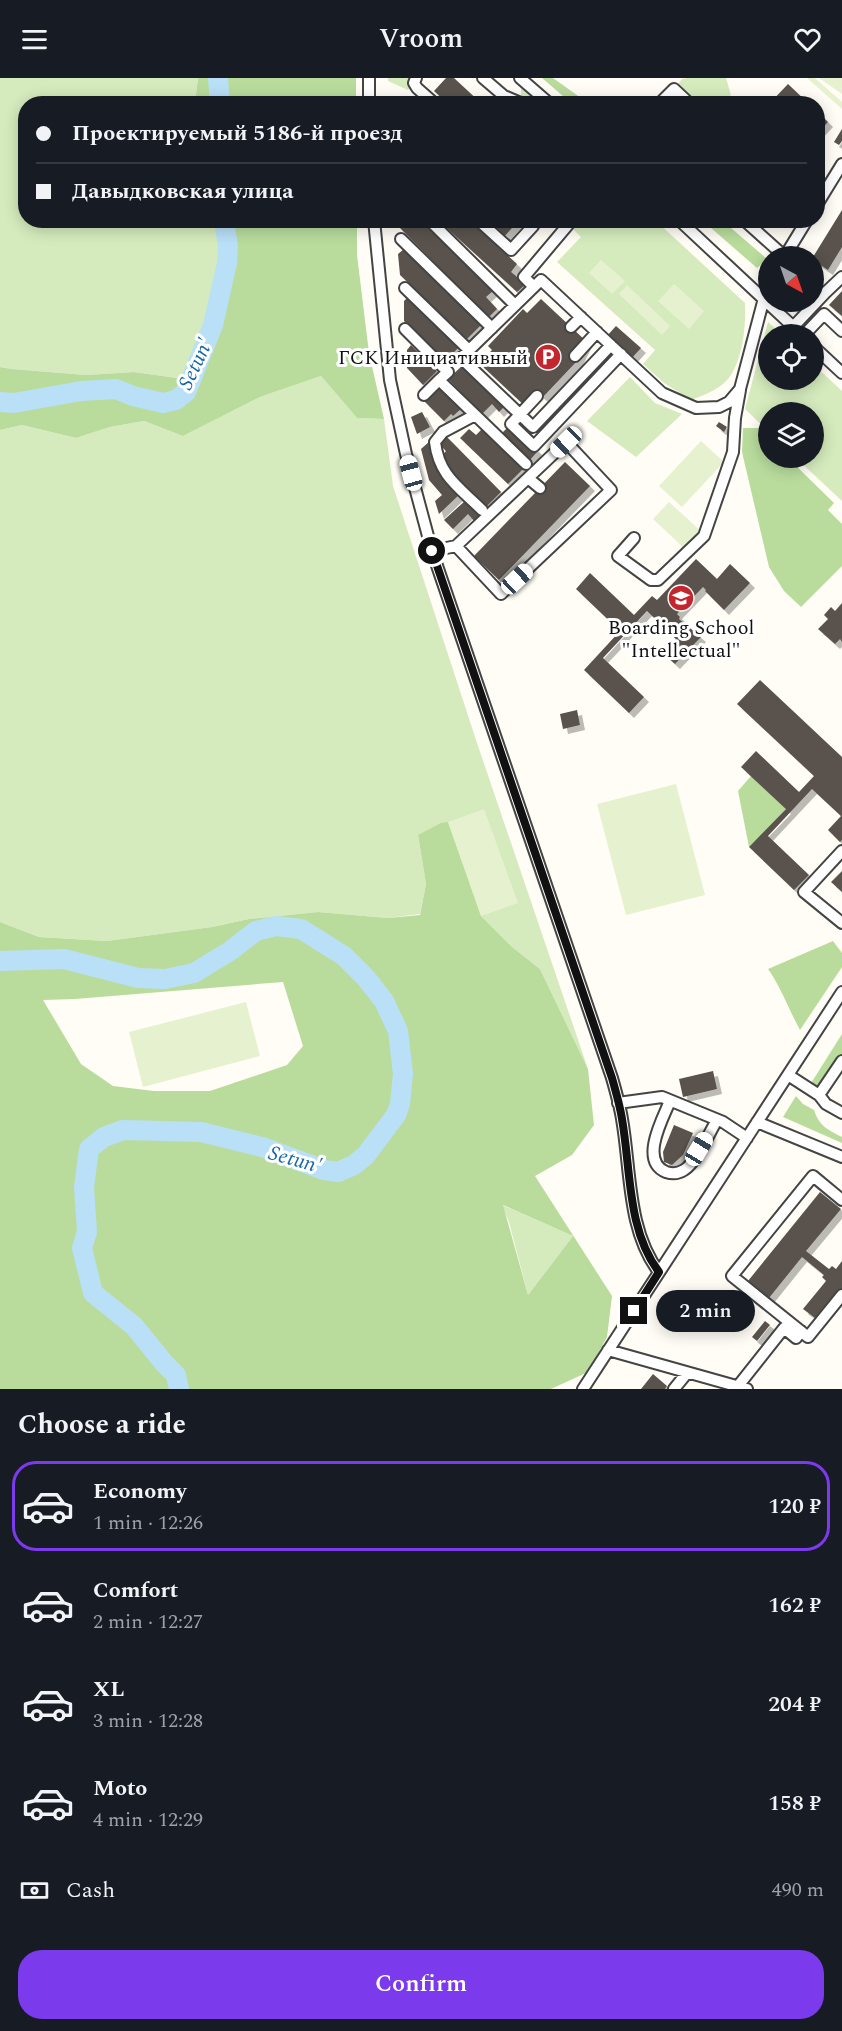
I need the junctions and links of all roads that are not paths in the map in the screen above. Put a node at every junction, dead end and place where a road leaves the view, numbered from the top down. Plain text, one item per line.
1 (369, 78) edge
2 (416, 78) edge
3 (483, 78) edge
4 (520, 78) edge
5 (369, 96) edge
6 (426, 96) edge
7 (504, 96) edge
8 (541, 96) edge
9 (667, 96) edge
10 (681, 96) edge
11 (842, 164) edge
12 (825, 192) edge
13 (375, 228) edge
14 (437, 228) edge
15 (487, 228) edge
16 (531, 228) edge
17 (565, 228) edge
18 (688, 228) edge
19 (753, 228) edge
20 (802, 228) edge
21 (401, 239) dead end
22 (773, 246) edge
23 (790, 246) edge
24 (842, 278) edge
25 (534, 287) junction
26 (405, 288) dead end
27 (758, 293) edge
28 (515, 305) junction
29 (761, 312) edge
30 (778, 312) edge
31 (581, 317) junction
32 (791, 324) edge
33 (805, 324) edge
34 (811, 324) edge
35 (571, 327) dead end
36 (492, 328) junction
37 (405, 329) dead end
38 (842, 331) edge
39 (597, 332) junction
40 (611, 345) junction
41 (465, 354) junction
42 (621, 354) junction
43 (575, 356) dead end
44 (824, 356) edge
45 (842, 373) edge
46 (444, 376) junction
47 (741, 389) junction
48 (424, 395) dead end
49 (537, 396) dead end
50 (520, 414) junction
51 (475, 415) junction
52 (526, 464) dead end
53 (528, 478) junction
54 (540, 488) dead end
55 (482, 510) dead end
56 (634, 538) dead end
57 (456, 546) junction
58 (432, 551) junction
59 (842, 850) edge
60 (842, 923) edge
61 (842, 992) edge
62 (842, 1061) edge
63 (788, 1075) junction
64 (819, 1095) junction
65 (670, 1101) junction
66 (618, 1103) junction
67 (842, 1113) edge
68 (717, 1119) junction
69 (757, 1122) junction
70 (747, 1138) junction
71 (842, 1157) edge
72 (842, 1200) edge
73 (659, 1272) junction
74 (842, 1295) edge
75 (801, 1331) junction
76 (608, 1350) junction
77 (687, 1373) junction
78 (742, 1388) edge
79 (583, 1389) edge
80 (674, 1389) edge

1 - 5 street
2 - 6 street
3 - 7 street
4 - 8 street
9 - 10 street
11 - 12 street
13 - 58 street
14 - 28 street
15 - 16 street
17 - 25 street
18 - 27 street
19 - 22 street
20 - 23 street
21 - 36 street
24 - 33 street
25 - 28 street
25 - 31 street
26 - 41 street
28 - 36 street
29 - 47 street
30 - 32 street
31 - 35 street
31 - 39 street
34 - 38 street
36 - 41 street
37 - 46 street
39 - 40 street
39 - 43 street
40 - 42 street
40 - 50 street
41 - 46 street
41 - 50 street
42 - 47 street
42 - 50 street
44 - 45 street
46 - 48 street
46 - 51 street
47 - 56 street
49 - 50 street
51 - 52 street
51 - 55 street
53 - 54 street
53 - 57 street
53 - 57 street
57 - 58 street
58 - 66 street
59 - 60 street
61 - 63 street
62 - 64 street
63 - 64 street
63 - 69 street
64 - 67 street
65 - 66 street
65 - 68 street
65 - 68 street
66 - 73 street
68 - 70 street
69 - 70 street
69 - 71 street
70 - 73 street
72 - 75 street
73 - 76 street
74 - 75 street
75 - 78 street
76 - 77 street
76 - 79 street
77 - 78 street
77 - 80 street

